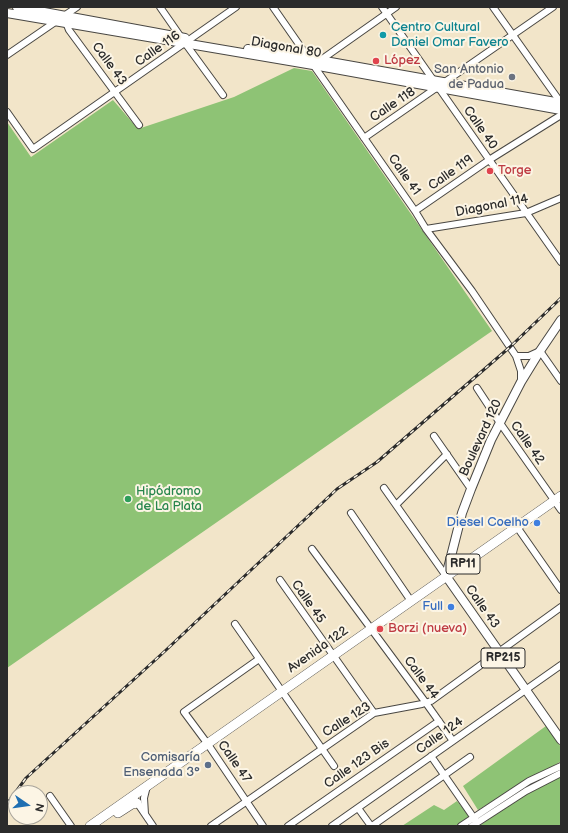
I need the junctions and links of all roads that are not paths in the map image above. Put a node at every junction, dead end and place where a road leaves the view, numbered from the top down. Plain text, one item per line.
1 (17, 7) edge
2 (77, 7) edge
3 (160, 7) edge
4 (236, 7) edge
5 (273, 7) edge
6 (382, 7) edge
7 (396, 7) edge
8 (493, 7) edge
9 (553, 7) edge
10 (7, 13) edge
11 (387, 14) junction
12 (65, 19) junction
13 (56, 21) junction
14 (513, 35) junction
15 (185, 40) junction
16 (7, 55) edge
17 (308, 58) junction
18 (317, 62) junction
19 (439, 84) junction
20 (114, 92) junction
21 (224, 95) dead end
22 (561, 103) edge
23 (561, 110) edge
24 (7, 112) edge
25 (561, 115) edge
26 (139, 125) dead end
27 (364, 138) junction
28 (489, 160) junction
29 (561, 198) edge
30 (415, 211) junction
31 (526, 213) junction
32 (426, 229) junction
33 (561, 262) edge
34 (561, 320) edge
35 (540, 351) junction
36 (516, 356) junction
37 (561, 381) edge
38 (521, 382) junction
39 (477, 388) dead end
40 (500, 423) junction
41 (434, 436) dead end
42 (446, 454) junction
43 (384, 488) dead end
44 (470, 489) junction
45 (558, 498) edge
46 (396, 505) junction
47 (561, 510) edge
48 (351, 513) dead end
49 (517, 527) junction
50 (312, 549) dead end
51 (446, 576) junction
52 (280, 580) dead end
53 (561, 590) edge
54 (411, 601) junction
55 (561, 607) edge
56 (234, 624) dead end
57 (371, 628) junction
58 (499, 652) junction
59 (333, 656) junction
60 (259, 659) junction
61 (561, 665) edge
62 (526, 690) junction
63 (282, 692) junction
64 (426, 703) junction
65 (374, 713) junction
66 (439, 721) junction
67 (561, 740) edge
68 (453, 741) junction
69 (207, 743) junction
70 (322, 749) junction
71 (431, 756) junction
72 (470, 757) dead end
73 (334, 766) dead end
74 (561, 766) edge
75 (561, 773) edge
76 (445, 775) junction
77 (147, 786) junction
78 (136, 793) junction
79 (50, 796) dead end
80 (247, 802) junction
81 (136, 803) junction
82 (358, 808) junction
83 (145, 814) junction
84 (99, 819) junction
85 (475, 822) edge
86 (71, 826) edge
87 (90, 826) edge
88 (153, 826) edge
89 (211, 826) edge
90 (263, 826) edge
91 (288, 826) edge
92 (332, 826) edge
93 (372, 826) edge
94 (461, 826) edge

1 - 12 main road, Diagonal 80
2 - 12 street
3 - 15 street
4 - 15 street, Calle 116
5 - 17 street
6 - 11 street, Calle 40
7 - 11 street
8 - 14 street
9 - 14 street, Calle 118
10 - 13 main road, Diagonal 80
11 - 18 street
11 - 19 street, Calle 40
12 - 13 main road, Diagonal 80
12 - 15 main road, Diagonal 80
12 - 20 street, Calle 43
13 - 16 street
14 - 19 street, Calle 118
14 - 22 street
15 - 17 main road, Diagonal 80
15 - 18 main road, Diagonal 80
15 - 20 street, Calle 116
15 - 21 street
17 - 18 main road, Diagonal 80
18 - 19 main road, Diagonal 80
18 - 27 street, Calle 41
19 - 22 main road, Diagonal 80
19 - 23 main road, Diagonal 80
19 - 27 street, Calle 118
19 - 28 street, Calle 40
20 - 24 street, Calle 116
20 - 26 street, Calle 43
25 - 28 street, Calle 119
27 - 30 street, Calle 41
28 - 30 street, Calle 119
28 - 31 street, Calle 40
29 - 31 street, Diagonal 114
30 - 32 street, Calle 41
31 - 32 street, Diagonal 114
31 - 33 street, Calle 40
32 - 36 street, Calle 41
34 - 35 main road, Boulevard 120
35 - 36 street
35 - 37 street
35 - 38 main road, Boulevard 120
36 - 38 street, Calle 41
38 - 40 main road, Boulevard 120
39 - 40 street, Calle 42
40 - 44 main road, Boulevard 120
40 - 45 street, Calle 42
41 - 42 street
42 - 44 street
42 - 46 street
43 - 46 street, Calle 43
44 - 51 main road, Boulevard 120
45 - 47 street, Calle 42
45 - 49 highway, Avenida 122 / RP11
46 - 51 street, Calle 43
48 - 54 street
49 - 51 highway, Avenida 122 / RP11
49 - 53 street
50 - 57 street, Calle 44
51 - 54 highway, Avenida 122 / RP11
51 - 58 main road, Calle 43 / RP215
52 - 59 street, Calle 45
54 - 57 highway, Avenida 122 / RP11
55 - 58 street, Calle 123
56 - 60 street
57 - 59 highway, Avenida 122 / RP11
57 - 64 street, Calle 44
58 - 62 main road, Calle 43 / RP215
58 - 64 street, Calle 123
59 - 63 highway, Avenida 122 / RP11
59 - 65 street, Calle 45
60 - 63 street
60 - 69 street, Calle 47
61 - 62 street, Calle 124
62 - 67 main road, Calle 43 / RP215
62 - 68 street, Calle 124
63 - 69 highway, Avenida 122 / RP11
63 - 70 street
64 - 65 street, Calle 123
64 - 66 street, Calle 44
65 - 70 street, Calle 123
66 - 68 street, Calle 44
66 - 91 street, Calle 123 Bis
68 - 71 street, Calle 124
69 - 77 highway, Avenida 122 / RP11
69 - 80 street, Calle 47
70 - 73 street
70 - 80 street, Calle 123
71 - 76 street
71 - 82 street, Calle 124
72 - 76 street
74 - 85 street
75 - 85 street
76 - 85 street
76 - 93 street
77 - 78 highway, Avenida 122 / RP11
77 - 83 street
78 - 81 street
78 - 84 highway, Avenida 122 / RP11
79 - 86 street
80 - 89 street, Calle 123
80 - 90 street, Calle 47
81 - 83 street
81 - 84 highway
82 - 92 street, Calle 124
82 - 93 street
83 - 88 street
84 - 87 highway, Avenida 122 / RP11
85 - 94 street

